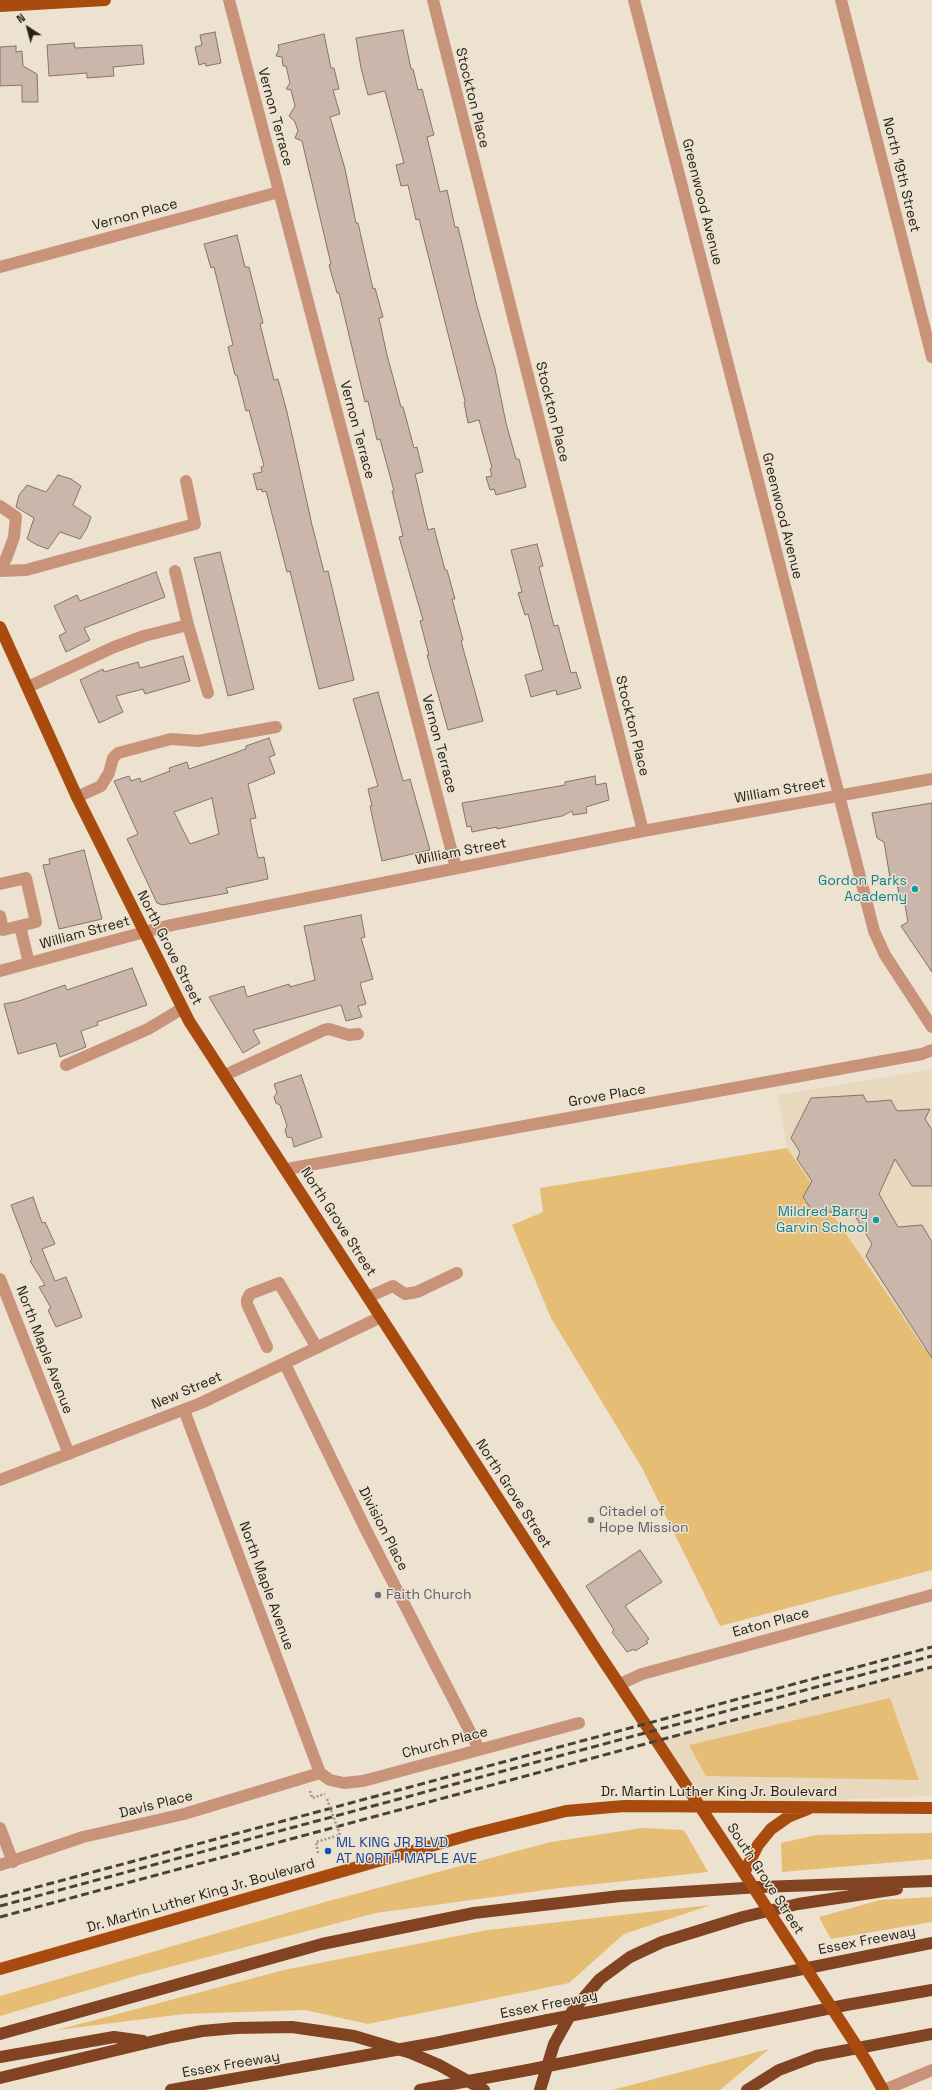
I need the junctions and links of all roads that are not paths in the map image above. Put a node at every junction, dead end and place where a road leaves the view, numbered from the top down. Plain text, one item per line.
1 (105, 0) edge
2 (229, 0) edge
3 (433, 0) edge
4 (634, 0) edge
5 (841, 0) edge
6 (40, 2) edge
7 (0, 6) edge
8 (279, 192) junction
9 (0, 267) edge
10 (932, 357) edge
11 (186, 482) dead end
12 (0, 506) edge
13 (0, 566) edge
14 (0, 571) edge
15 (175, 571) dead end
16 (188, 626) junction
17 (0, 627) edge
18 (28, 687) junction
19 (208, 694) dead end
20 (276, 727) dead end
21 (932, 778) edge
22 (839, 795) junction
23 (77, 797) junction
24 (643, 830) junction
25 (456, 868) junction
26 (0, 884) edge
27 (0, 916) edge
28 (20, 926) junction
29 (145, 932) junction
30 (29, 963) junction
31 (0, 971) edge
32 (183, 1008) junction
33 (932, 1027) edge
34 (358, 1034) dead end
35 (932, 1050) edge
36 (66, 1065) dead end
37 (225, 1075) junction
38 (287, 1169) junction
39 (457, 1273) dead end
40 (0, 1279) edge
41 (368, 1298) junction
42 (381, 1317) junction
43 (268, 1347) dead end
44 (317, 1348) junction
45 (285, 1364) junction
46 (184, 1410) junction
47 (69, 1454) junction
48 (0, 1480) edge
49 (932, 1595) edge
50 (620, 1684) junction
51 (579, 1723) dead end
52 (479, 1749) junction
53 (320, 1773) junction
54 (700, 1805) junction
55 (820, 1806) junction
56 (932, 1808) edge
57 (0, 1828) edge
58 (13, 1862) junction
59 (0, 1865) edge
60 (744, 1873) junction
61 (932, 1881) edge
62 (932, 1885) edge
63 (932, 1943) edge
64 (0, 1968) edge
65 (932, 1990) edge
66 (0, 2034) edge
67 (932, 2034) edge
68 (150, 2042) junction
69 (0, 2057) edge
70 (528, 2070) junction
71 (932, 2070) edge
72 (0, 2078) edge
73 (171, 2090) edge
74 (420, 2090) edge
75 (463, 2090) edge
76 (484, 2090) edge
77 (540, 2090) edge
78 (747, 2090) edge
79 (883, 2090) edge

1 - 6 main road
2 - 8 street, Vernon Terrace
3 - 24 street, Stockton Place
4 - 22 street, Greenwood Avenue
5 - 10 street, North 19th Street
6 - 7 main road
8 - 9 street, Vernon Place
8 - 25 street, Vernon Terrace
11 - 14 street
12 - 13 street
15 - 16 street
16 - 18 street
16 - 19 street
17 - 18 main road, North Grove Street
18 - 23 main road, North Grove Street
20 - 23 street
21 - 22 street, William Street
22 - 24 street, William Street
22 - 33 street, Greenwood Avenue
23 - 29 main road, North Grove Street
24 - 25 street, William Street
25 - 29 street, William Street
26 - 28 street
27 - 28 street
28 - 30 street
29 - 30 street, William Street
29 - 32 main road, North Grove Street
30 - 31 street, William Street
32 - 36 street
32 - 37 main road, North Grove Street
34 - 37 street
35 - 38 street, Grove Place
37 - 38 main road, North Grove Street
38 - 41 main road, North Grove Street
39 - 41 street
40 - 47 street, North Maple Avenue
41 - 42 main road, North Grove Street
42 - 44 street, New Street
42 - 50 main road, North Grove Street
43 - 44 street
44 - 45 street, New Street
45 - 46 street, New Street
45 - 52 street, Division Place
46 - 47 street, New Street
46 - 53 street, North Maple Avenue
47 - 48 street, New Street
49 - 50 street, Eaton Place
50 - 54 main road, North Grove Street
51 - 52 street, Church Place
52 - 53 street, Church Place
53 - 58 street, Davis Place
54 - 55 main road, Dr. Martin Luther King Jr. Boulevard
54 - 60 main road, South Grove Street
54 - 64 main road, Dr. Martin Luther King Jr. Boulevard
55 - 56 main road, Dr. Martin Luther King Jr. Boulevard
55 - 60 main road
57 - 58 street
58 - 59 street, Davis Place
60 - 79 main road, South Grove Street, bridge
61 - 66 highway
62 - 77 highway
63 - 73 highway, Essex Freeway, bridge
65 - 70 highway, bridge
67 - 78 highway
68 - 69 highway
68 - 72 highway
68 - 76 highway, bridge
70 - 74 highway
70 - 75 highway
71 - 79 street

